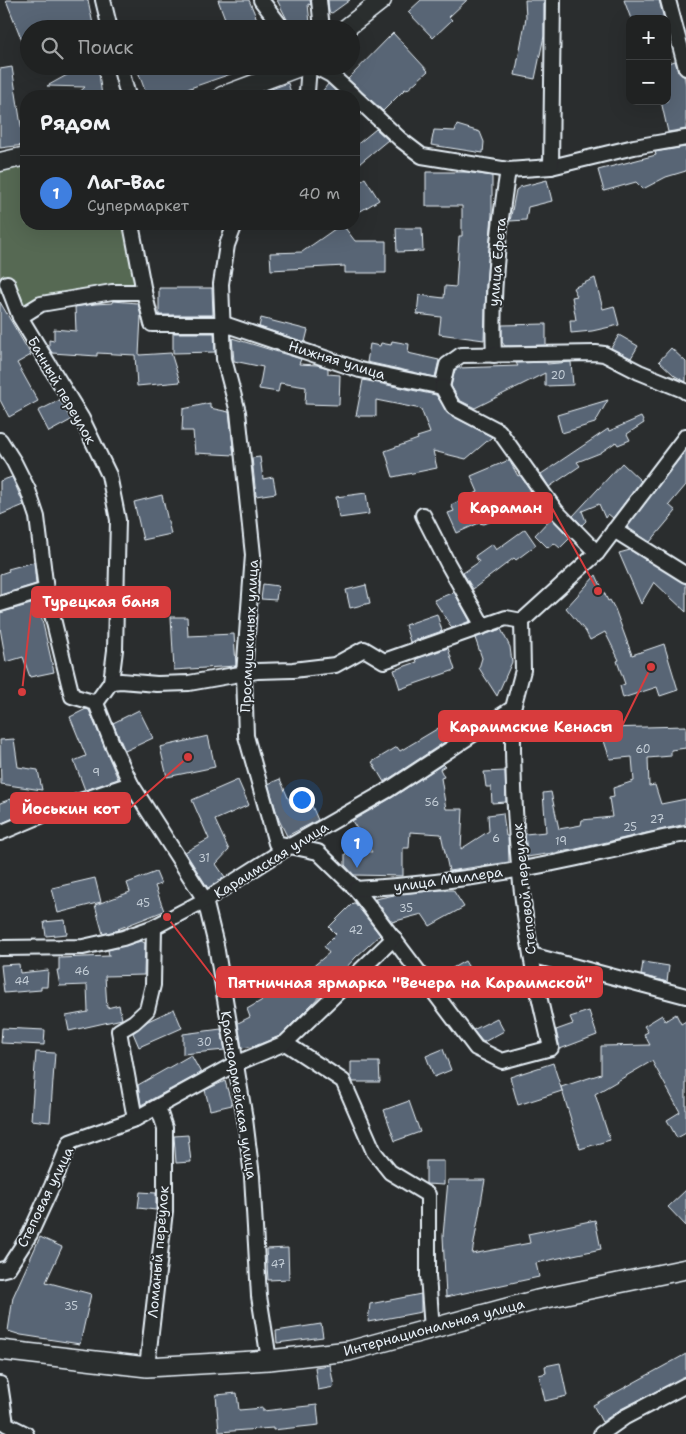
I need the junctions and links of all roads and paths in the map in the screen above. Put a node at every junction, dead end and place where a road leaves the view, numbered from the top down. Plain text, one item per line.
1 (103, 0) edge
2 (261, 0) edge
3 (319, 0) edge
4 (382, 0) edge
5 (553, 0) edge
6 (668, 0) edge
7 (108, 20) edge
8 (276, 20) edge
9 (321, 20) edge
10 (356, 20) edge
11 (686, 68) edge
12 (122, 75) edge
13 (278, 75) edge
14 (309, 75) edge
15 (331, 75) edge
16 (126, 90) edge
17 (238, 90) edge
18 (308, 90) edge
19 (347, 90) edge
20 (360, 102) edge
21 (686, 138) edge
22 (20, 157) edge
23 (0, 162) edge
24 (551, 167) junction
25 (508, 170) junction
26 (133, 230) edge
27 (233, 230) edge
28 (7, 283) dead end
29 (144, 292) junction
30 (20, 318) junction
31 (224, 324) junction
32 (494, 355) junction
33 (442, 387) junction
34 (686, 392) edge
35 (686, 436) edge
36 (0, 440) edge
37 (423, 515) dead end
38 (614, 530) junction
39 (597, 553) junction
40 (686, 575) edge
41 (46, 590) junction
42 (0, 604) edge
43 (522, 621) junction
44 (483, 626) junction
45 (244, 674) junction
46 (111, 682) junction
47 (96, 703) junction
48 (513, 708) junction
49 (131, 784) junction
50 (0, 833) edge
51 (686, 834) edge
52 (290, 846) junction
53 (519, 869) junction
54 (356, 889) junction
55 (205, 900) junction
56 (154, 927) junction
57 (394, 938) junction
58 (0, 948) edge
59 (531, 955) junction
60 (686, 996) edge
61 (285, 1043) junction
62 (476, 1048) joint
63 (235, 1064) junction
64 (158, 1107) junction
65 (135, 1119) junction
66 (686, 1269) edge
67 (0, 1270) edge
68 (432, 1329) junction
69 (0, 1350) edge
70 (269, 1360) junction
71 (147, 1367) junction
72 (0, 1384) edge
73 (686, 1385) edge
74 (616, 1429) edge
75 (26, 1434) edge
76 (601, 1434) edge

1 - 7 street
2 - 8 street
3 - 9 street
4 - 10 street
5 - 24 street
6 - 11 street
12 - 16 street
13 - 17 street
14 - 18 street
15 - 19 street
20 - 25 street
21 - 24 street
22 - 23 street
24 - 25 street
25 - 32 street, улица Ефета
26 - 29 street
27 - 31 street, Просмушкиных улица
28 - 30 street, Банный переулок
29 - 30 street
29 - 31 street, Нижняя улица
30 - 46 street, Банный переулок
31 - 33 street, Нижняя улица
31 - 45 street, Просмушкиных улица
32 - 33 street
32 - 34 street
33 - 39 street
35 - 38 street
36 - 41 street
37 - 44 street
38 - 39 street
38 - 40 street
39 - 43 street
41 - 42 street
41 - 47 street
43 - 44 street
43 - 48 street
44 - 45 street
45 - 46 street
45 - 52 street, Просмушкиных улица
46 - 47 street, Банный переулок
47 - 49 street, Красноармейская улица
48 - 52 street, Караимская улица
48 - 53 street, Степовой переулок
49 - 50 street
49 - 55 street, Красноармейская улица
51 - 53 street, улица Миллера
52 - 54 street, Просмушкиных улица
52 - 55 street, Караимская улица
53 - 54 street, улица Миллера
53 - 59 street, Степовой переулок
54 - 57 street, Просмушкиных улица
55 - 56 street, Караимская улица
55 - 63 street, Красноармейская улица
56 - 58 street, Караимская улица
56 - 65 street
57 - 61 street, Степовая улица
57 - 62 street, Просмушкиных улица
59 - 60 street
59 - 62 street, Степовой переулок
61 - 63 street, Степовая улица
61 - 68 street
63 - 64 street, Степовая улица
63 - 70 street, Красноармейская улица
64 - 65 street, Степовая улица
64 - 71 street, Ломаный переулок
65 - 67 street, Степовая улица
66 - 68 main road, Интернациональная улица
68 - 70 main road, Интернациональная улица
69 - 71 main road, Интернациональная улица
70 - 71 main road, Интернациональная улица
72 - 75 street
73 - 74 street
74 - 76 street

